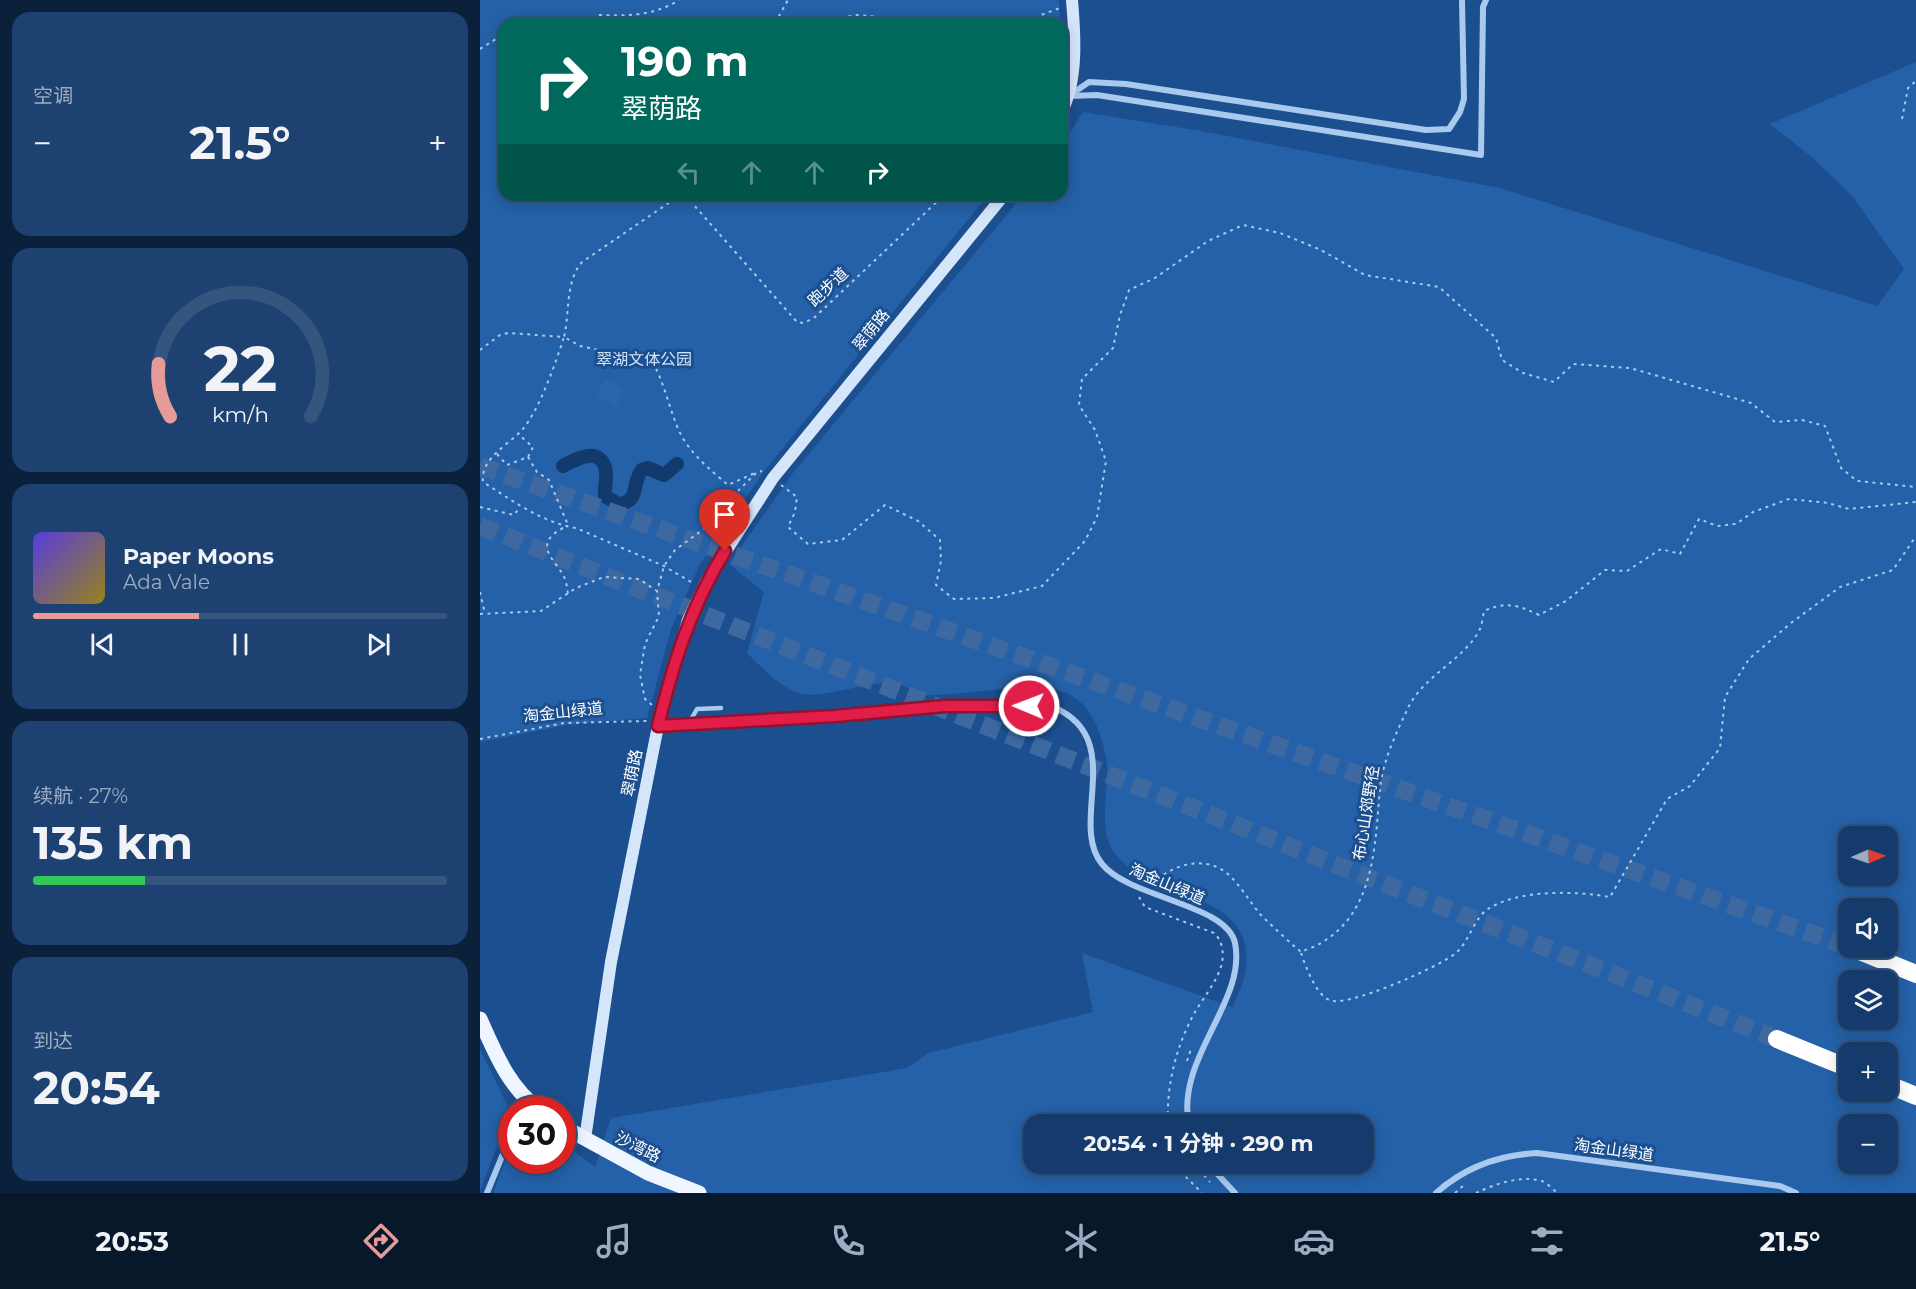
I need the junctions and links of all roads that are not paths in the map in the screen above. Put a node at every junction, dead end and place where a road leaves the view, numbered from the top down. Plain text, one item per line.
1 (1072, 0) edge
2 (1462, 0) edge
3 (1486, 0) edge
4 (1070, 96) junction
5 (1068, 100) edge
6 (999, 201) edge
7 (721, 708) dead end
8 (689, 723) junction
9 (654, 724) junction
10 (1877, 958) edge
11 (1916, 974) edge
12 (480, 1019) edge
13 (1777, 1040) tunnel mouth
14 (1838, 1064) edge
15 (1898, 1089) edge
16 (517, 1096) edge
17 (1916, 1096) edge
18 (1189, 1114) edge
19 (576, 1134) edge
20 (585, 1139) junction
21 (498, 1166) edge
22 (1217, 1174) edge
23 (487, 1193) edge
24 (699, 1193) edge
25 (1234, 1193) edge
26 (1436, 1193) edge
27 (1796, 1193) edge

1 - 4 street
2 - 4 street
3 - 4 street
4 - 5 street
6 - 9 street, 翠荫路
7 - 8 lane
8 - 9 street, 淘金山绿道
8 - 18 street, 淘金山绿道
9 - 20 street, 翠荫路
10 - 11 highway
12 - 16 main road
13 - 14 highway
15 - 17 highway
19 - 20 main road, 沙湾路
20 - 24 main road, 沙湾路
21 - 23 street
22 - 25 street
26 - 27 street, 淘金山绿道

